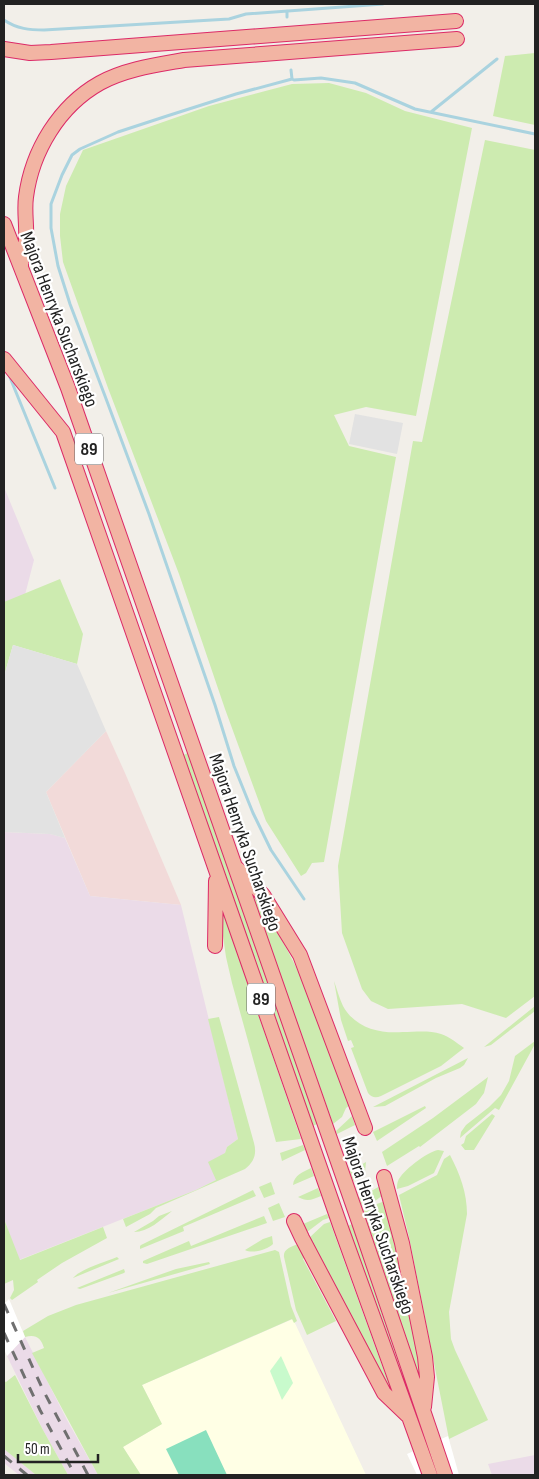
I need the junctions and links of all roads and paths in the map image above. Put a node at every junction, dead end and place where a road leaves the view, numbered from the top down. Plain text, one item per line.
1 (456, 21) dead end
2 (457, 39) dead end
3 (4, 49) edge
4 (4, 224) edge
5 (21, 265) junction
6 (4, 359) edge
7 (234, 865) junction
8 (216, 870) junction
9 (215, 946) dead end
10 (365, 1128) dead end
11 (384, 1177) dead end
12 (294, 1221) dead end
13 (423, 1412) junction
14 (410, 1417) junction
15 (430, 1475) edge
16 (445, 1475) edge

1 - 3 highway
2 - 5 highway
4 - 5 highway, Majora Henryka Sucharskiego / 89
5 - 7 highway, Majora Henryka Sucharskiego / 89
6 - 8 highway, Majora Henryka Sucharskiego / 89
7 - 10 highway
7 - 13 highway, Majora Henryka Sucharskiego / 89
8 - 9 highway
8 - 14 highway, Majora Henryka Sucharskiego / 89
11 - 13 highway
12 - 14 highway
13 - 16 highway, Majora Henryka Sucharskiego / 89
14 - 15 highway, Majora Henryka Sucharskiego / 89

